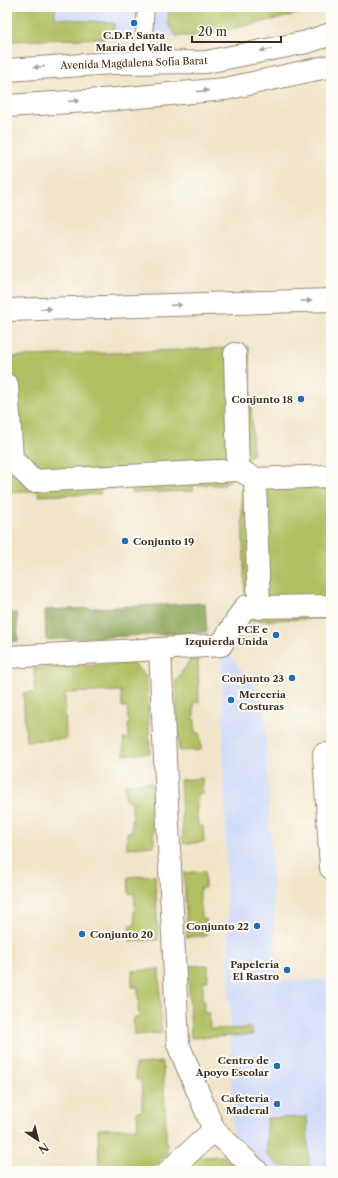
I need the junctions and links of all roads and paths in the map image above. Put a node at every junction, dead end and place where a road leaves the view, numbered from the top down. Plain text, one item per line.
1 (146, 7) edge
2 (331, 34) edge
3 (142, 62) junction
4 (331, 66) edge
5 (7, 70) edge
6 (7, 106) edge
7 (331, 300) edge
8 (7, 310) edge
9 (235, 354) dead end
10 (7, 385) edge
11 (247, 474) junction
12 (331, 476) edge
13 (331, 606) edge
14 (259, 608) junction
15 (160, 649) junction
16 (7, 657) edge
17 (331, 754) edge
18 (331, 868) edge
19 (214, 1130) junction
20 (169, 1171) edge
21 (257, 1171) edge

1 - 3 lane
2 -> 3 street, Avenida Magdalena Sofía Barat
3 -> 5 street, Avenida Magdalena Sofía Barat
6 -> 4 street
8 -> 7 street
9 - 11 street
10 - 11 street
11 - 12 street
11 - 14 street
13 - 14 street
14 - 15 street
15 - 16 street
15 - 19 street
17 - 18 street
19 - 20 street
19 - 21 street

